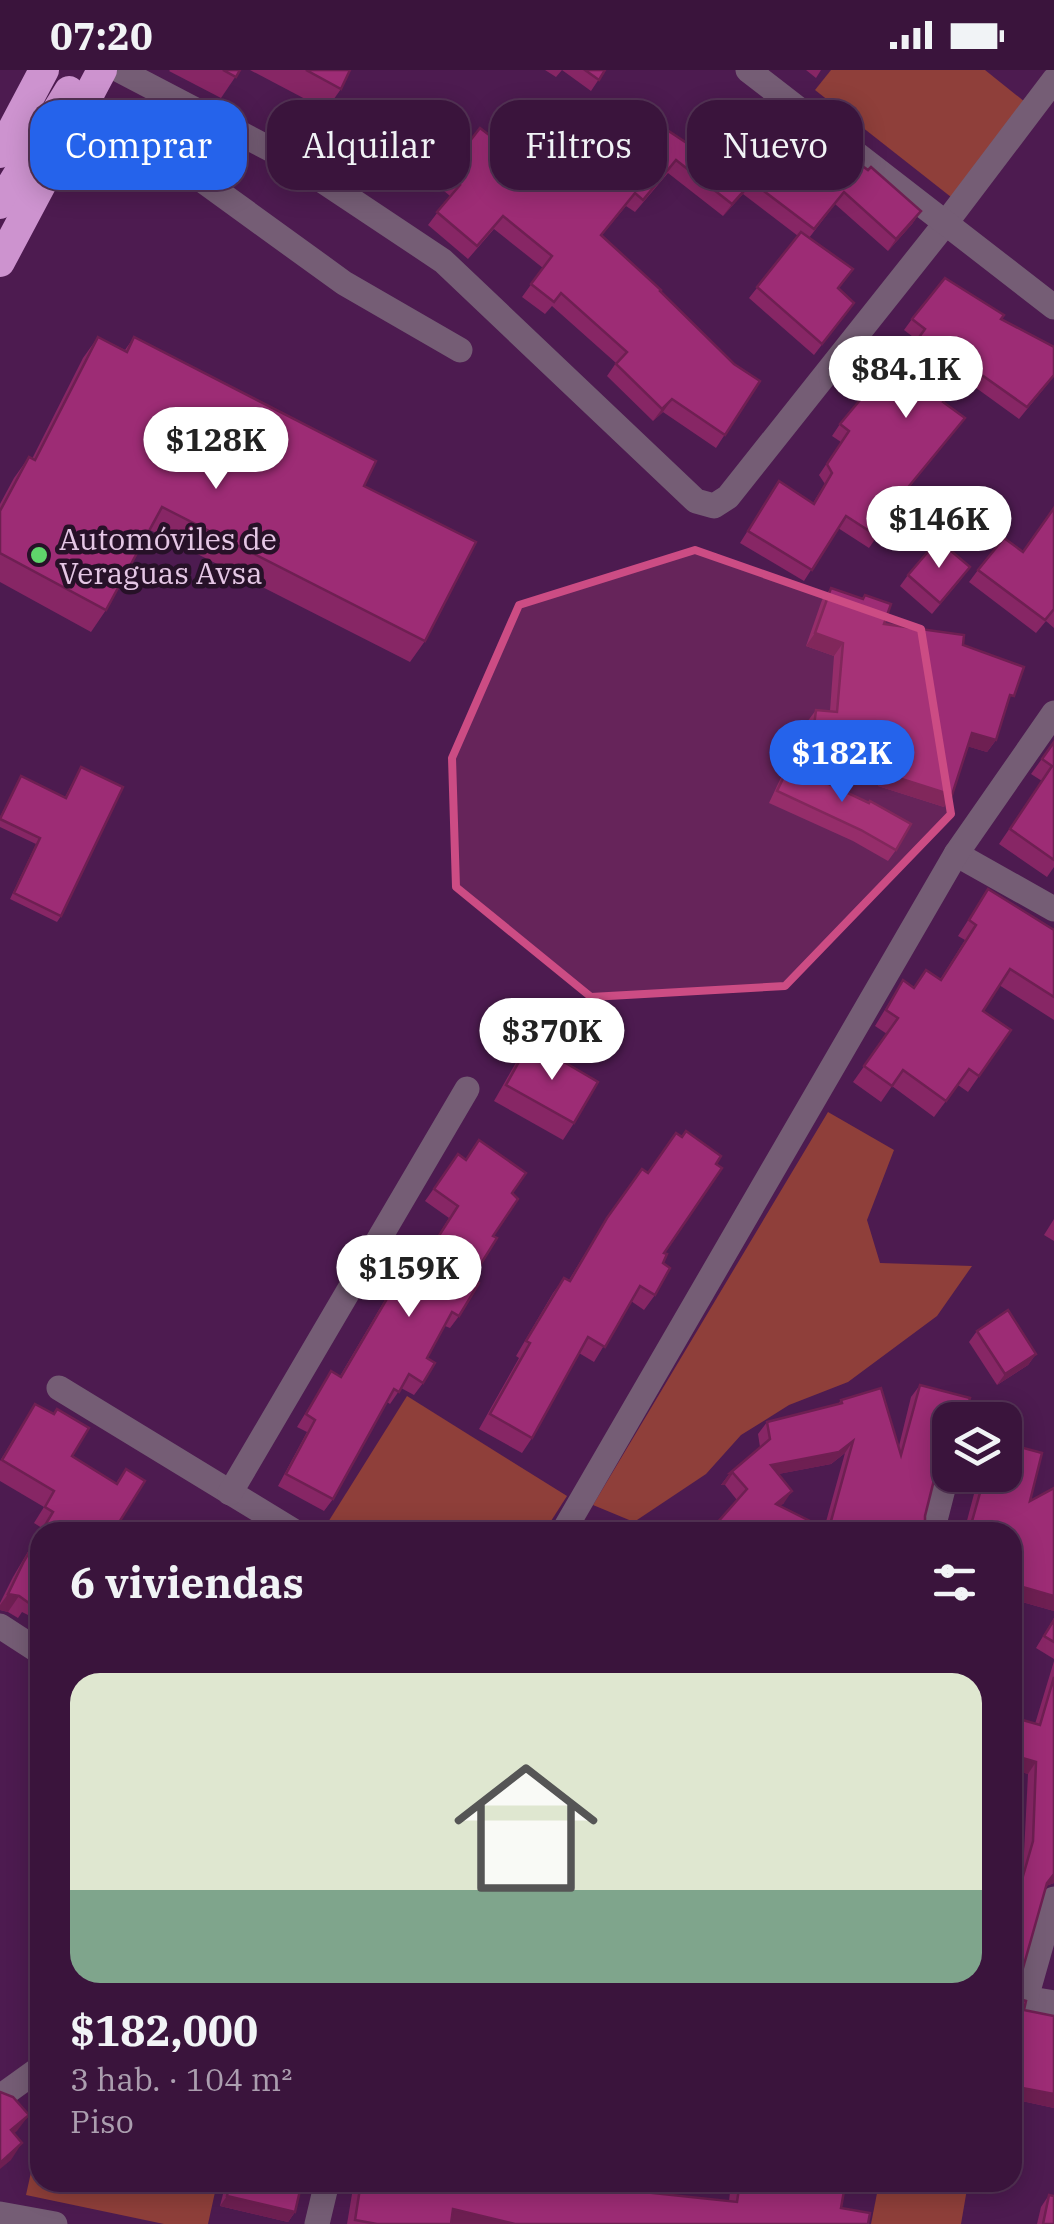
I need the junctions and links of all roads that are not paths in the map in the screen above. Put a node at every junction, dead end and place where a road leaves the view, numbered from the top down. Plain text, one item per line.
1 (44, 70) edge
2 (81, 70) edge
3 (102, 70) edge
4 (119, 70) edge
5 (748, 70) edge
6 (1054, 80) edge
7 (86, 100) edge
8 (0, 154) edge
9 (38, 190) edge
10 (215, 190) edge
11 (0, 204) edge
12 (944, 224) junction
13 (0, 262) edge
14 (1054, 307) edge
15 (460, 350) dead end
16 (1054, 713) edge
17 (956, 854) junction
18 (1054, 909) edge
19 (467, 1089) dead end
20 (59, 1388) dead end
21 (942, 1492) edge
22 (230, 1493) junction
23 (278, 1522) edge
24 (569, 1522) edge
25 (935, 1522) edge
26 (0, 1626) edge
27 (30, 1646) edge
28 (1054, 1899) edge
29 (1022, 1989) edge
30 (1022, 1998) edge
31 (1054, 2003) edge
32 (30, 2075) edge
33 (0, 2097) edge
34 (325, 2192) edge
35 (0, 2214) edge
36 (54, 2224) edge
37 (317, 2224) edge

1 - 8 highway
2 - 11 highway
3 - 7 highway
4 - 12 street
5 - 12 street
6 - 12 street
9 - 13 highway
10 - 15 street
12 - 14 street
16 - 17 street
17 - 18 street
17 - 24 street
19 - 22 street
20 - 22 street
21 - 25 street
22 - 23 street
26 - 27 street
28 - 29 street
30 - 31 street
32 - 33 street
34 - 37 street
35 - 36 street

